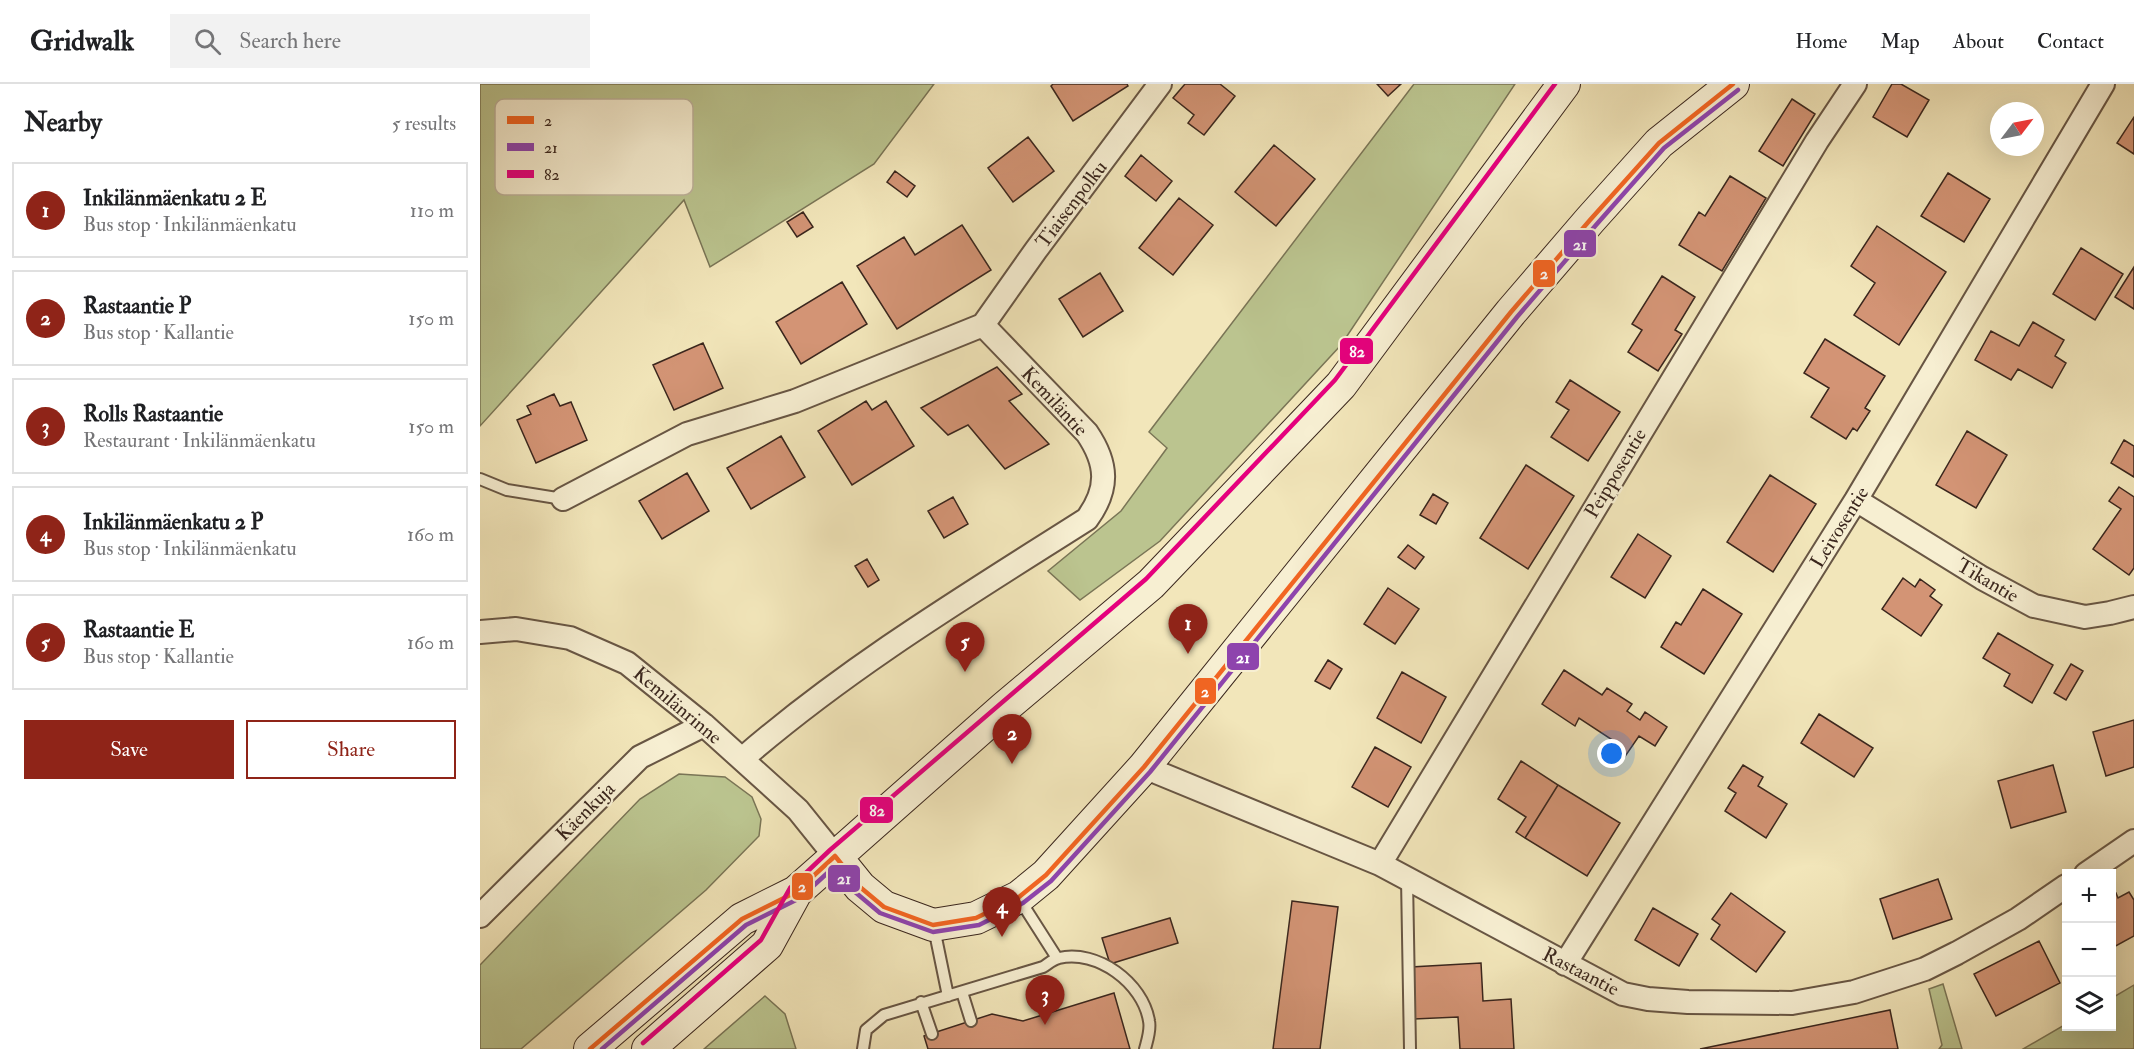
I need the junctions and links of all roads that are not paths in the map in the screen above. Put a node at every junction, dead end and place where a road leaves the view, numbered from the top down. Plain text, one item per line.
1 (1160, 84) edge
2 (1733, 84) edge
3 (1855, 84) edge
4 (2103, 84) edge
5 (1562, 85) edge
6 (983, 325) junction
7 (480, 479) edge
8 (563, 499) joint
9 (1856, 500) junction
10 (2134, 607) edge
11 (480, 632) edge
12 (704, 725) junction
13 (742, 759) junction
14 (1144, 767) junction
15 (2134, 841) edge
16 (835, 856) junction
17 (1380, 864) junction
18 (2092, 869) edge
19 (1407, 879) junction
20 (2062, 889) edge
21 (796, 892) junction
22 (1019, 897) junction
23 (480, 916) edge
24 (933, 925) junction
25 (1057, 958) junction
26 (1565, 964) junction
27 (962, 992) junction
28 (948, 996) junction
29 (921, 1002) junction
30 (971, 1021) dead end
31 (932, 1034) dead end
32 (590, 1049) edge
33 (648, 1049) edge
34 (863, 1049) edge
35 (1145, 1049) edge
36 (1410, 1049) edge

1 - 6 street, Tiaisenpolku
2 - 14 main road
3 - 17 street, Peipposentie
4 - 9 street, Leivosentie
5 - 16 main road
6 - 8 street
6 - 13 street, Kemiläntie
7 - 8 lane
9 - 10 street, Tikantie
9 - 26 street, Leivosentie
11 - 12 street, Kemilänrinne
12 - 13 street, Kemilänrinne
12 - 23 street, Käenkuja
13 - 16 street, Kemilänrinne
14 - 17 street, Rastaantie
14 - 22 main road
15 - 18 street
16 - 21 main road
16 - 24 main road
17 - 19 street, Rastaantie
19 - 26 street, Rastaantie
19 - 36 lane
20 - 26 street, Rastaantie
21 - 32 main road
21 - 33 main road
22 - 24 main road
22 - 25 lane
24 - 28 lane
25 - 27 lane
25 - 35 lane
27 - 28 lane
27 - 30 lane
28 - 29 lane
29 - 31 lane
29 - 34 lane

